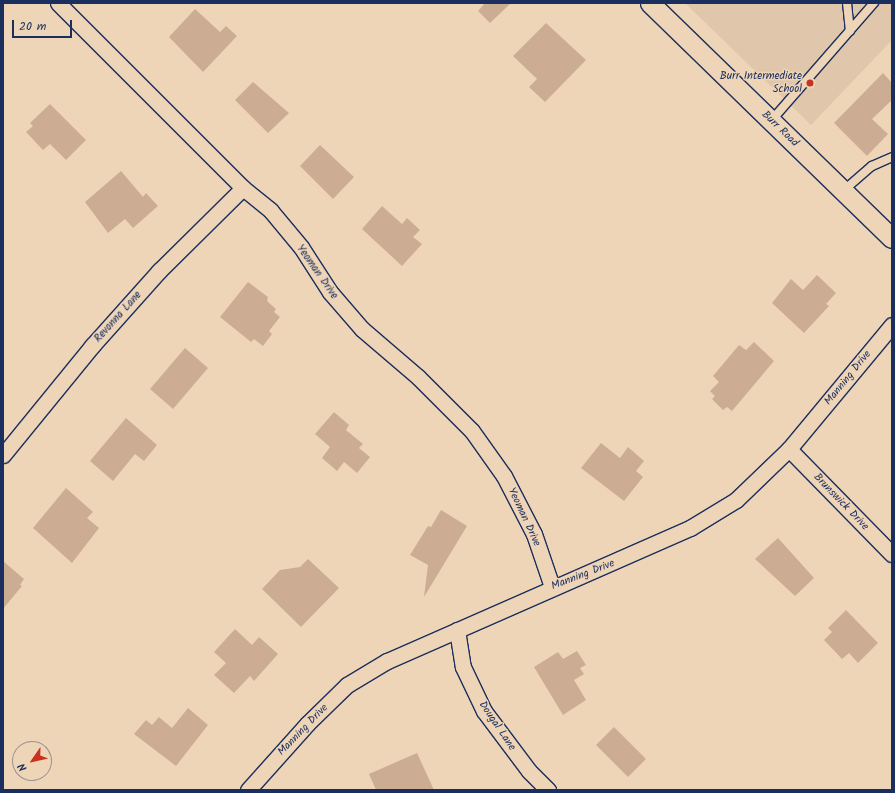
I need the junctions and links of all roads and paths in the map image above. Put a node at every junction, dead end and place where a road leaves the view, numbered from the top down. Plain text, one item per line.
1 (58, 3) edge
2 (650, 3) edge
3 (847, 3) edge
4 (874, 3) edge
5 (850, 31) junction
6 (771, 121) junction
7 (892, 157) edge
8 (243, 188) junction
9 (844, 191) junction
10 (892, 238) edge
11 (892, 325) edge
12 (790, 449) junction
13 (3, 455) edge
14 (892, 554) edge
15 (552, 587) junction
16 (457, 630) junction
17 (248, 790) edge
18 (548, 790) edge

1 - 8 street, Yeoman Drive
2 - 6 street, Burr Road
3 - 5 lane
4 - 5 lane
5 - 6 lane
6 - 9 street, Burr Road
7 - 9 lane
8 - 13 street, Revonna Lane
8 - 15 street, Yeoman Drive
9 - 10 street, Burr Road
11 - 12 street, Manning Drive
12 - 14 street, Brunswick Drive
12 - 15 street, Manning Drive
15 - 16 street, Manning Drive
16 - 17 street, Manning Drive
16 - 18 street, Dougal Lane

